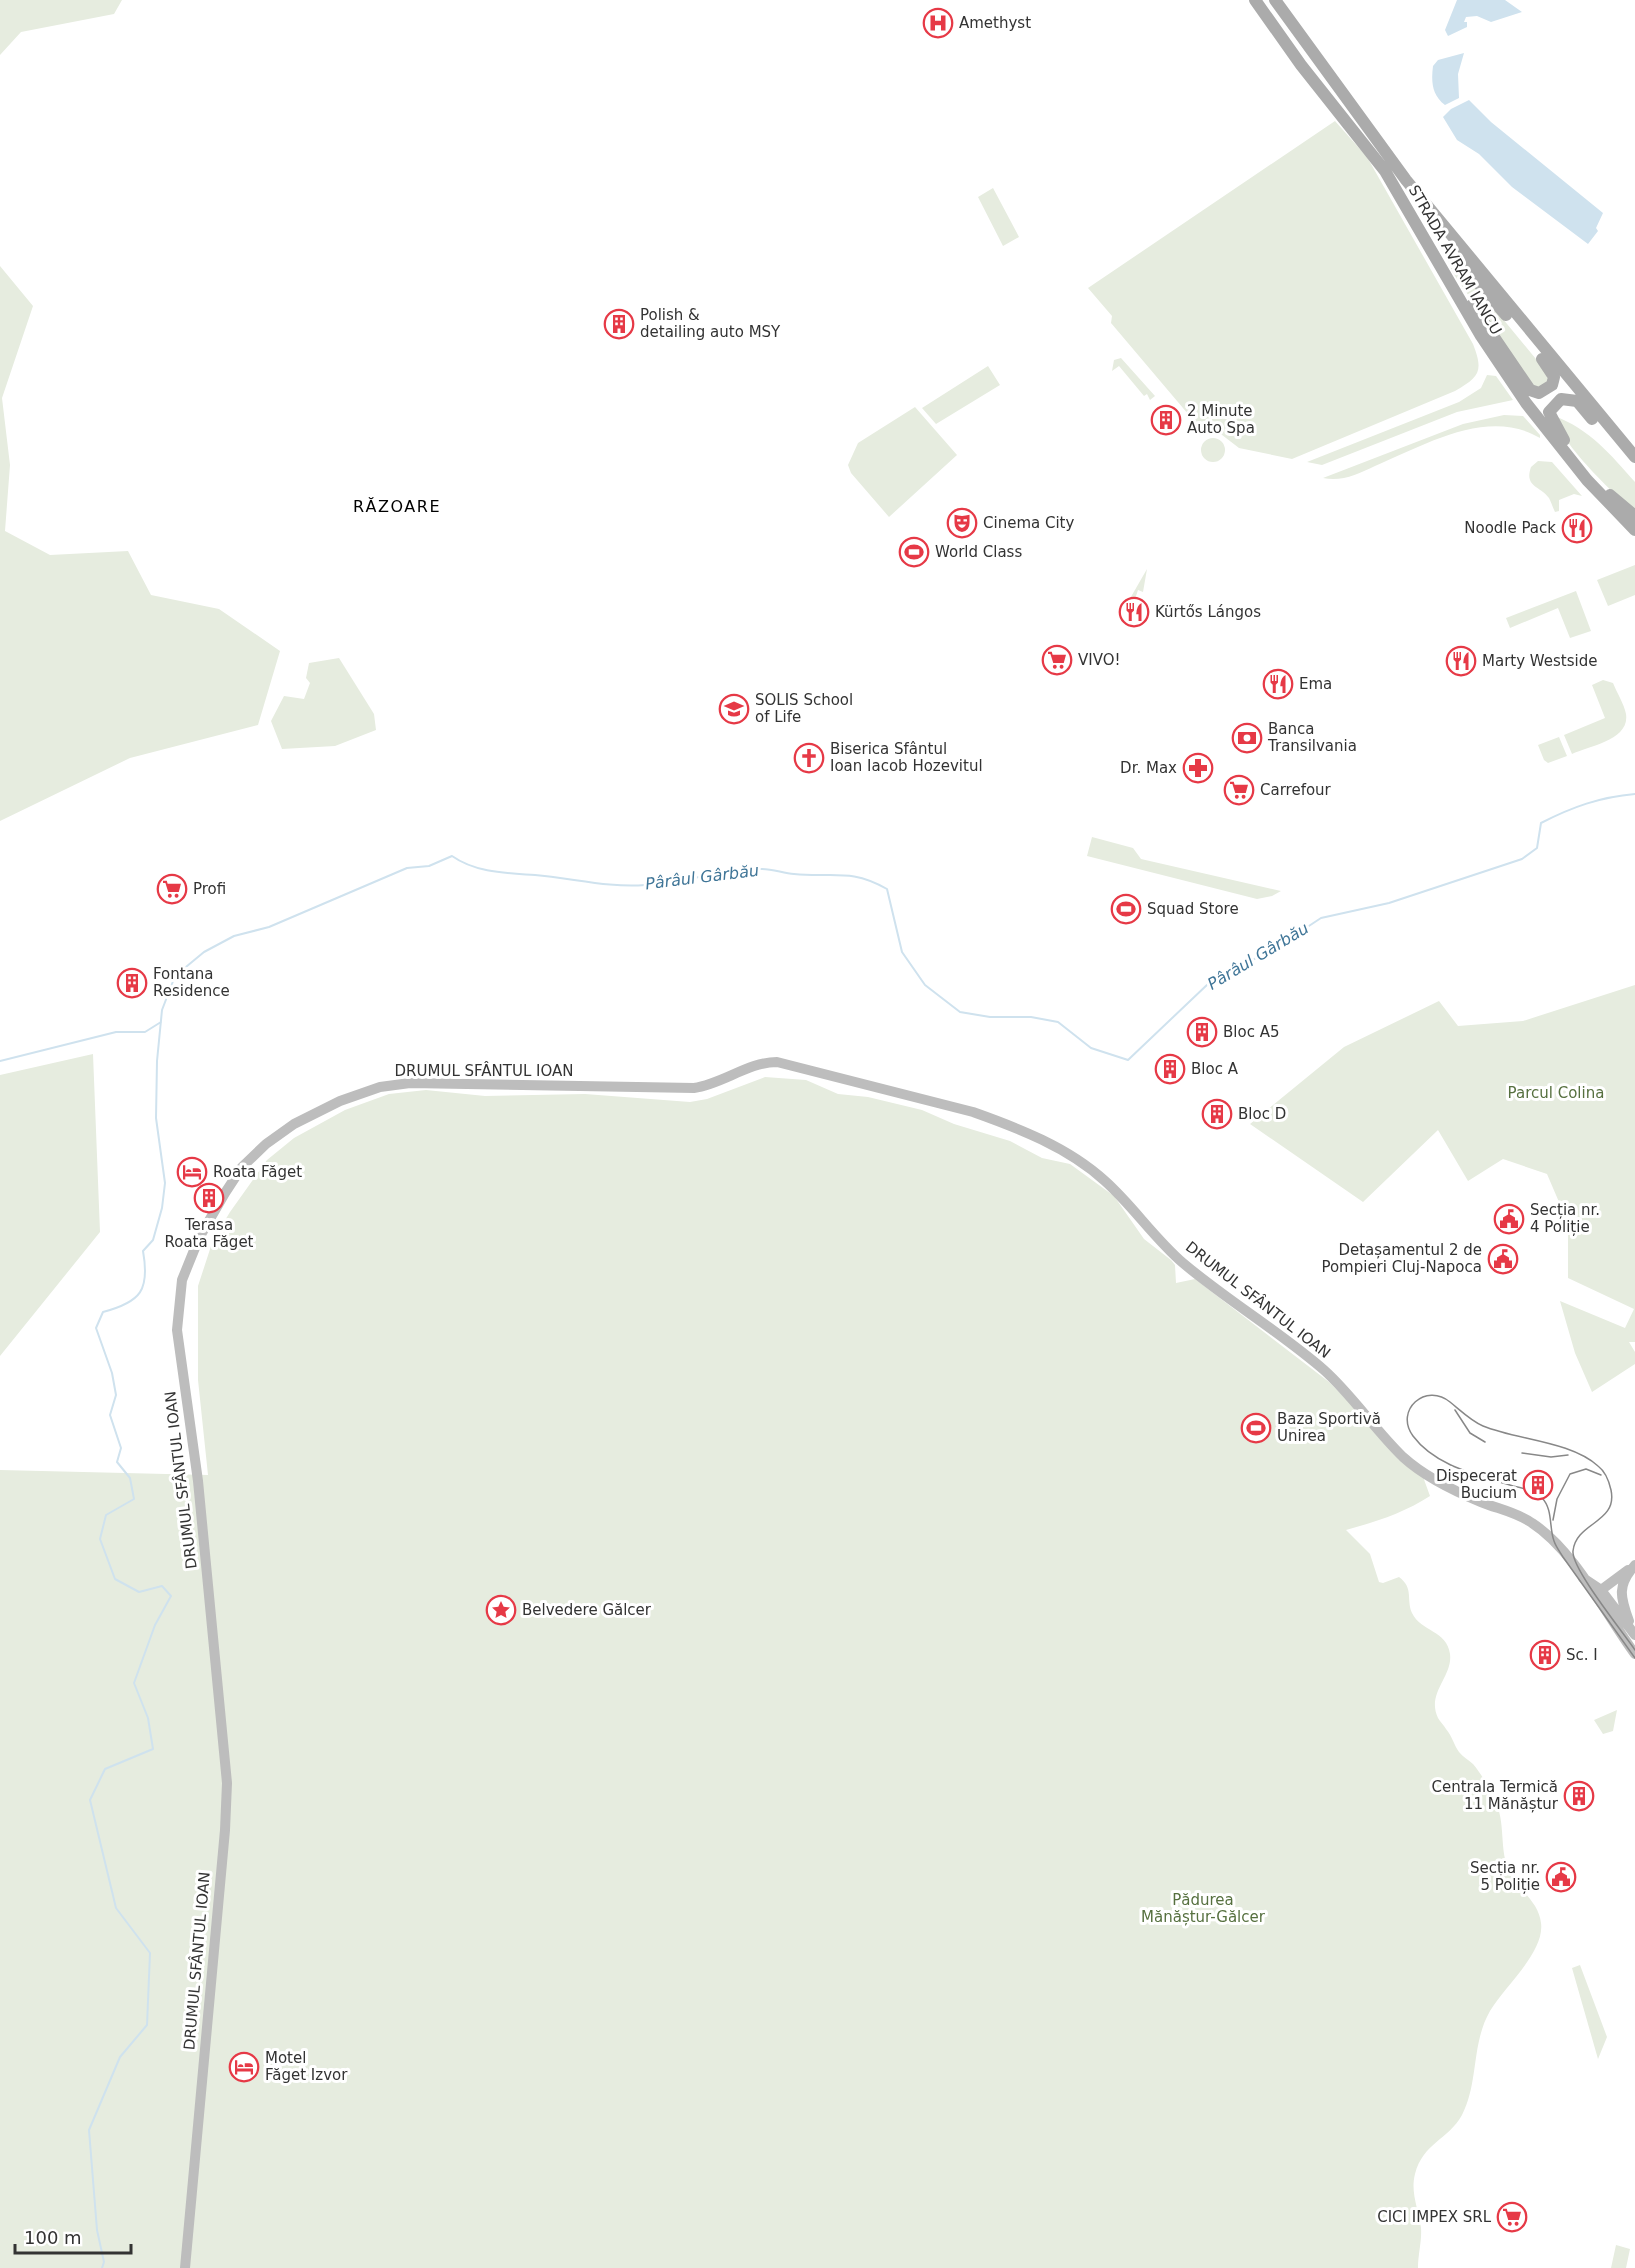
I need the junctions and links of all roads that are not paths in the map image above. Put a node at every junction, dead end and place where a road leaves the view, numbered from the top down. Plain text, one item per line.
1 (1255, 0) edge
2 (1275, 0) edge
3 (1450, 233) junction
4 (1444, 272) junction
5 (1622, 441) junction
6 (1635, 457) edge
7 (1635, 516) edge
8 (1635, 530) edge
9 (1635, 1564) edge
10 (1587, 1580) junction
11 (1597, 1592) junction
12 (1634, 1634) edge
13 (1635, 1654) edge
14 (185, 2268) edge

1 - 4 main road, STRADA AVRAM IANCU
2 - 3 main road, STRADA AVRAM IANCU
3 - 4 main road
3 - 5 main road, STRADA AVRAM IANCU
4 - 8 main road, STRADA AVRAM IANCU
5 - 6 main road, STRADA AVRAM IANCU
5 - 7 main road
9 - 10 main road
9 - 11 main road
9 - 12 main road
10 - 11 main road, DRUMUL SFÂNTUL IOAN
10 - 14 main road, DRUMUL SFÂNTUL IOAN
11 - 12 main road
11 - 13 main road

